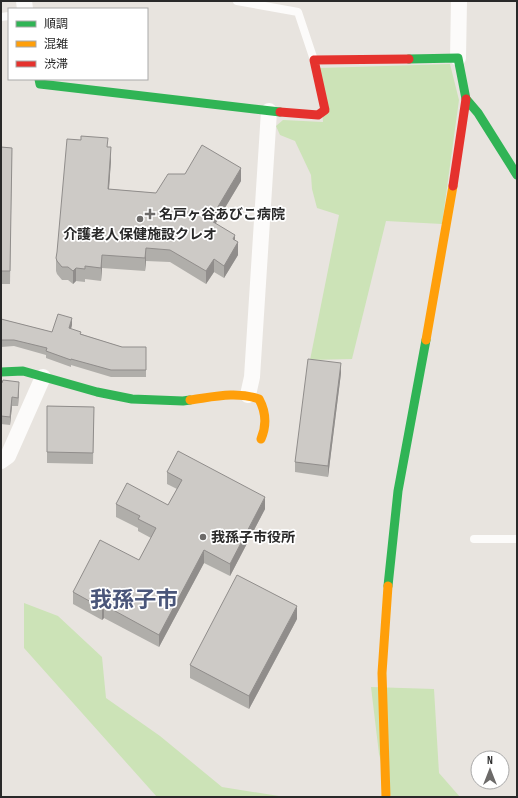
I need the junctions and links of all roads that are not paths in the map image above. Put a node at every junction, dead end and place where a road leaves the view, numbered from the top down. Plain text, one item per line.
1 (237, 1) edge
2 (459, 1) edge
3 (458, 58) junction
4 (314, 60) junction
5 (39, 80) edge
6 (466, 99) junction
7 (269, 111) junction
8 (517, 175) edge
9 (1, 372) edge
10 (43, 377) junction
11 (248, 395) junction
12 (261, 440) dead end
13 (1, 461) edge
14 (474, 539) dead end
15 (517, 539) edge
16 (386, 797) edge

1 - 4 lane
2 - 3 street
3 - 4 street
3 - 6 street
4 - 7 street
5 - 7 street
6 - 8 street
6 - 16 street
7 - 11 street
9 - 10 street
10 - 11 street
10 - 13 street
11 - 12 street
14 - 15 lane

